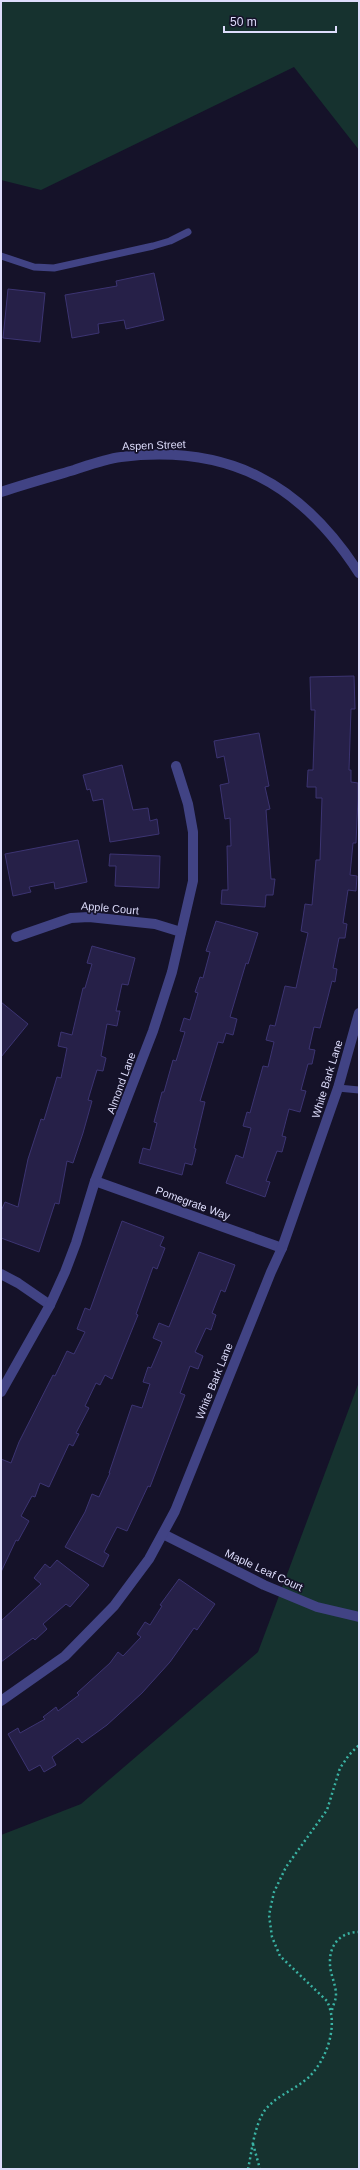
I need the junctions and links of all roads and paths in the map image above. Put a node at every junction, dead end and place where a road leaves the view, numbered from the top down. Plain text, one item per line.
1 (188, 232) dead end
2 (1, 256) edge
3 (1, 492) edge
4 (359, 573) edge
5 (176, 766) dead end
6 (181, 932) junction
7 (16, 937) dead end
8 (359, 1013) edge
9 (338, 1088) junction
10 (359, 1090) edge
11 (95, 1181) junction
12 (282, 1248) junction
13 (1, 1274) edge
14 (50, 1305) junction
15 (1, 1392) edge
16 (163, 1534) junction
17 (359, 1617) edge
18 (1, 1701) edge
19 (359, 1746) edge
20 (359, 1932) edge
21 (332, 2010) junction
22 (253, 2144) junction
23 (248, 2169) edge
24 (260, 2169) edge

1 - 2 lane
3 - 4 street, Aspen Street
5 - 6 street, Almond Lane
6 - 7 street, Apple Court
6 - 11 street, Almond Lane
8 - 9 street, White Bark Lane
9 - 10 lane
9 - 12 street, White Bark Lane
11 - 12 street, Pomegrate Way
11 - 14 street, Almond Lane
12 - 16 street, White Bark Lane
13 - 14 street
14 - 15 street, Almond Lane
16 - 17 street, Maple Leaf Court
16 - 18 street, White Bark Lane
19 - 21 path
20 - 21 path
21 - 22 path
22 - 23 path
22 - 24 path

